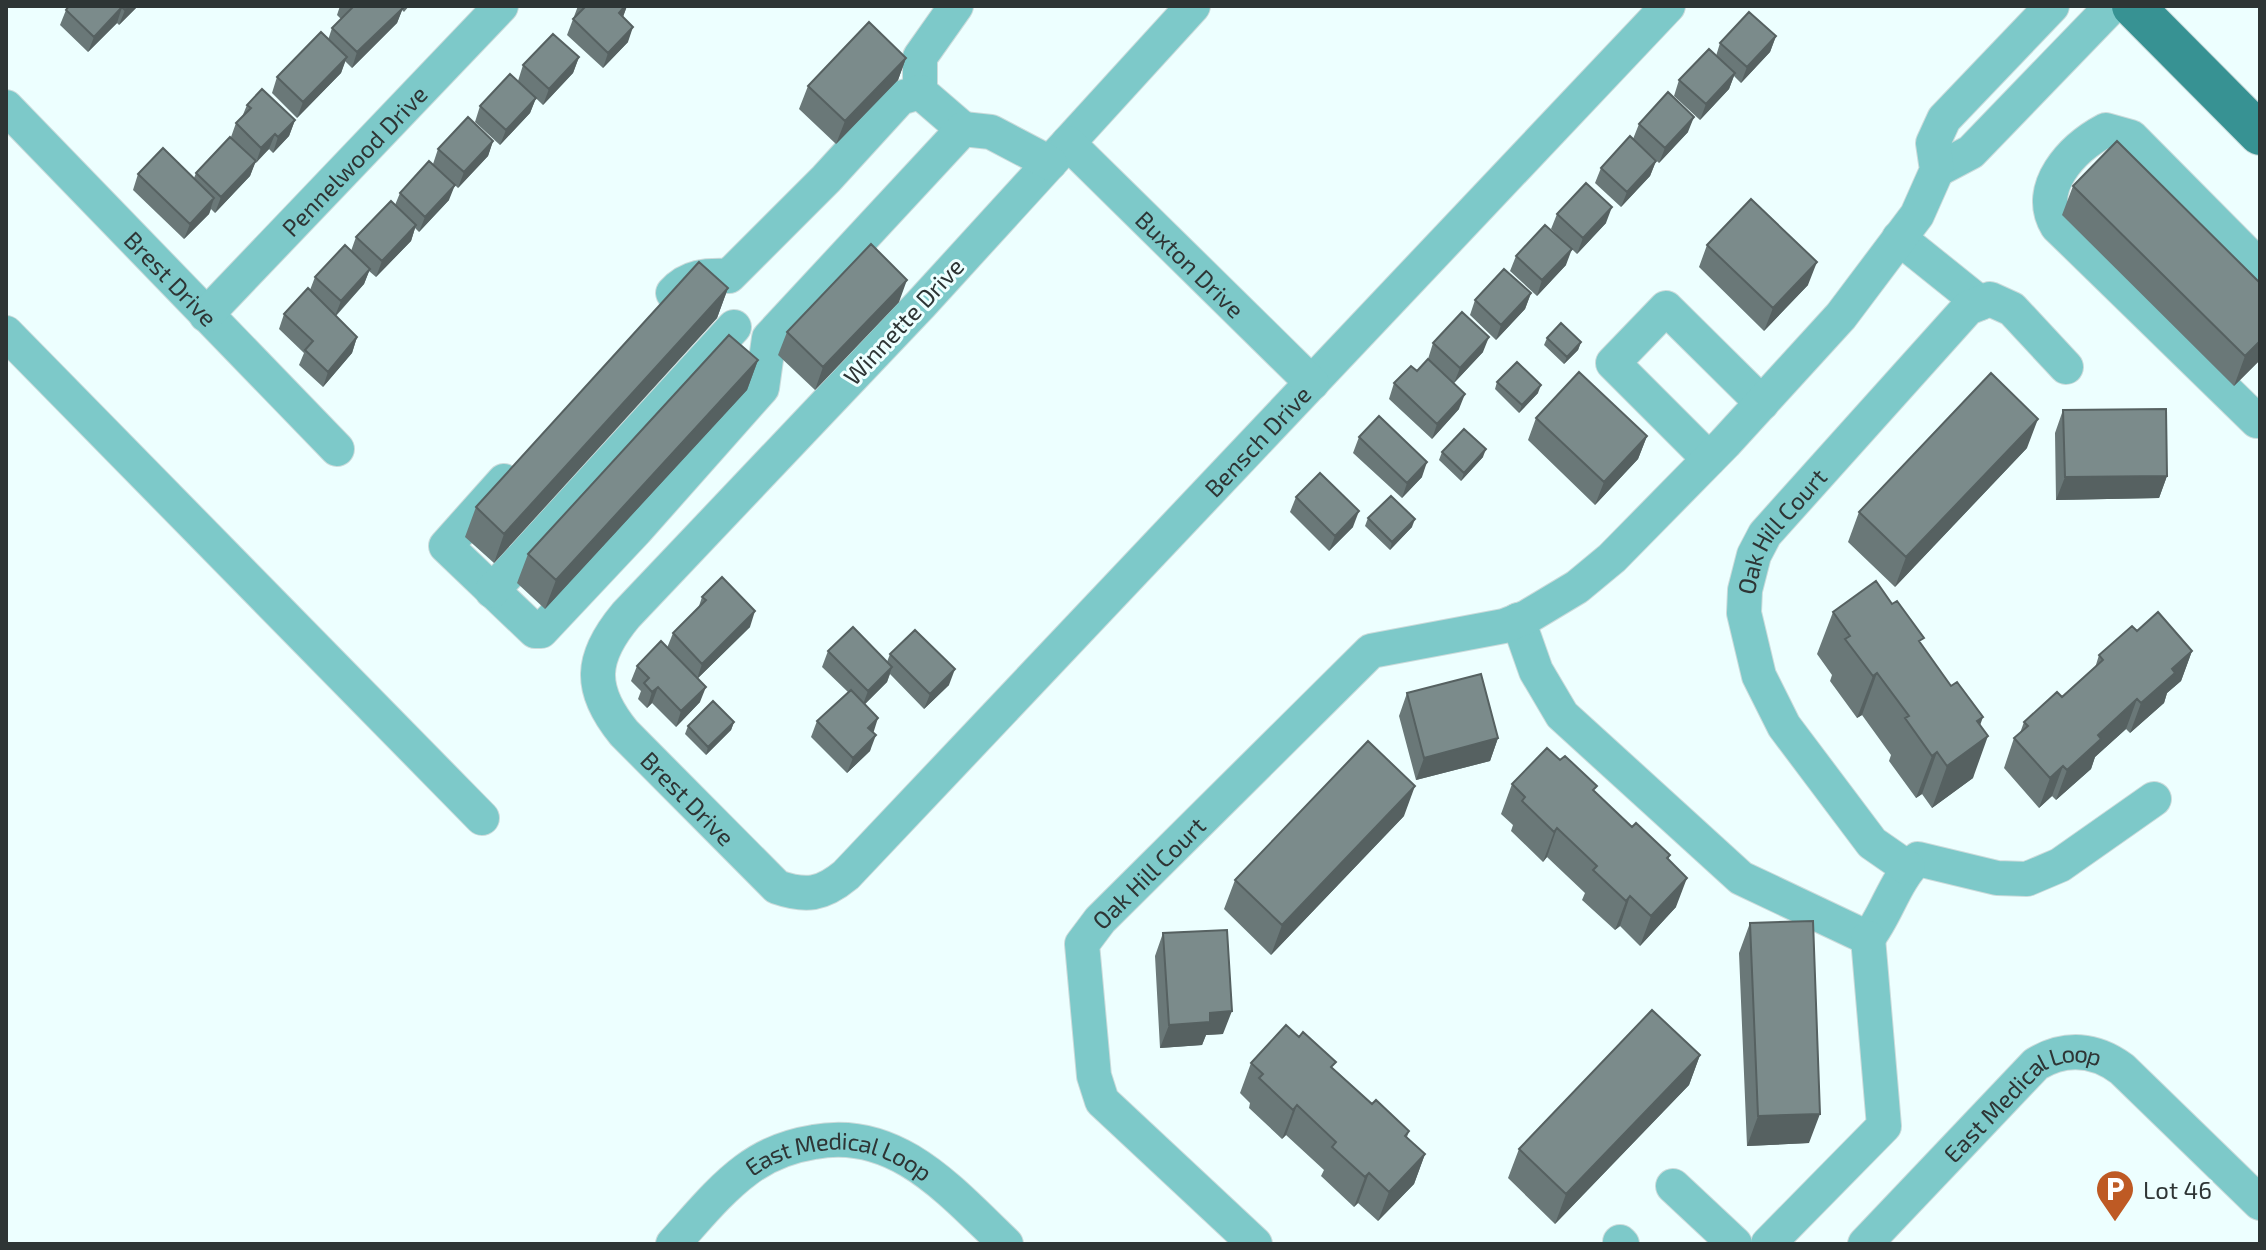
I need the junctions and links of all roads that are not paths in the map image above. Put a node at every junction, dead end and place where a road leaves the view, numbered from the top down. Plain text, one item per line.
1 (501, 6) edge
2 (956, 6) edge
3 (1193, 6) edge
4 (1668, 6) edge
5 (2052, 6) edge
6 (2112, 6) edge
7 (2133, 6) edge
8 (920, 92) junction
9 (6, 107) edge
10 (963, 129) junction
11 (2260, 134) edge
12 (1059, 153) junction
13 (1937, 170) junction
14 (1899, 238) junction
15 (2260, 267) edge
16 (705, 276) junction
17 (1980, 303) junction
18 (654, 314) edge
19 (206, 315) junction
20 (734, 327) junction
21 (6, 333) edge
22 (765, 367) junction
23 (2066, 367) dead end
24 (1312, 383) junction
25 (1762, 403) junction
26 (2260, 418) edge
27 (337, 449) dead end
28 (1709, 459) junction
29 (520, 463) edge
30 (492, 591) junction
31 (1518, 620) junction
32 (610, 633) joint
33 (2154, 799) dead end
34 (482, 818) dead end
35 (1908, 868) junction
36 (846, 875) joint
37 (1868, 938) junction
38 (1673, 1186) dead end
39 (2260, 1203) edge
40 (673, 1244) edge
41 (1006, 1244) edge
42 (1255, 1244) edge
43 (1735, 1244) edge
44 (1768, 1244) edge
45 (1865, 1244) edge

1 - 19 street, Pennelwood Drive
2 - 8 street
3 - 12 street, Winnette Drive
4 - 24 street, Bensch Drive
5 - 13 street, Oak Hill Court
6 - 13 street
7 - 11 main road
8 - 10 street
8 - 16 street
9 - 19 street, Brest Drive
10 - 12 street, Buxton Drive
10 - 22 street
12 - 24 street, Buxton Drive
12 - 32 street, Winnette Drive
13 - 14 street, Oak Hill Court
14 - 17 street
14 - 25 street, Oak Hill Court
15 - 26 street
16 - 18 street
16 - 20 street
17 - 23 street
17 - 35 street, Oak Hill Court
19 - 27 street, Brest Drive
20 - 22 street
20 - 30 street
21 - 34 street
22 - 30 street
24 - 36 street, Bensch Drive
25 - 28 street, Oak Hill Court
25 - 28 street
28 - 31 street, Oak Hill Court
29 - 30 street
31 - 37 street
31 - 42 street, Oak Hill Court
32 - 36 street, Brest Drive
33 - 35 street
35 - 37 street
37 - 44 street
38 - 43 street
39 - 45 street, East Medical Loop
40 - 41 street, East Medical Loop

